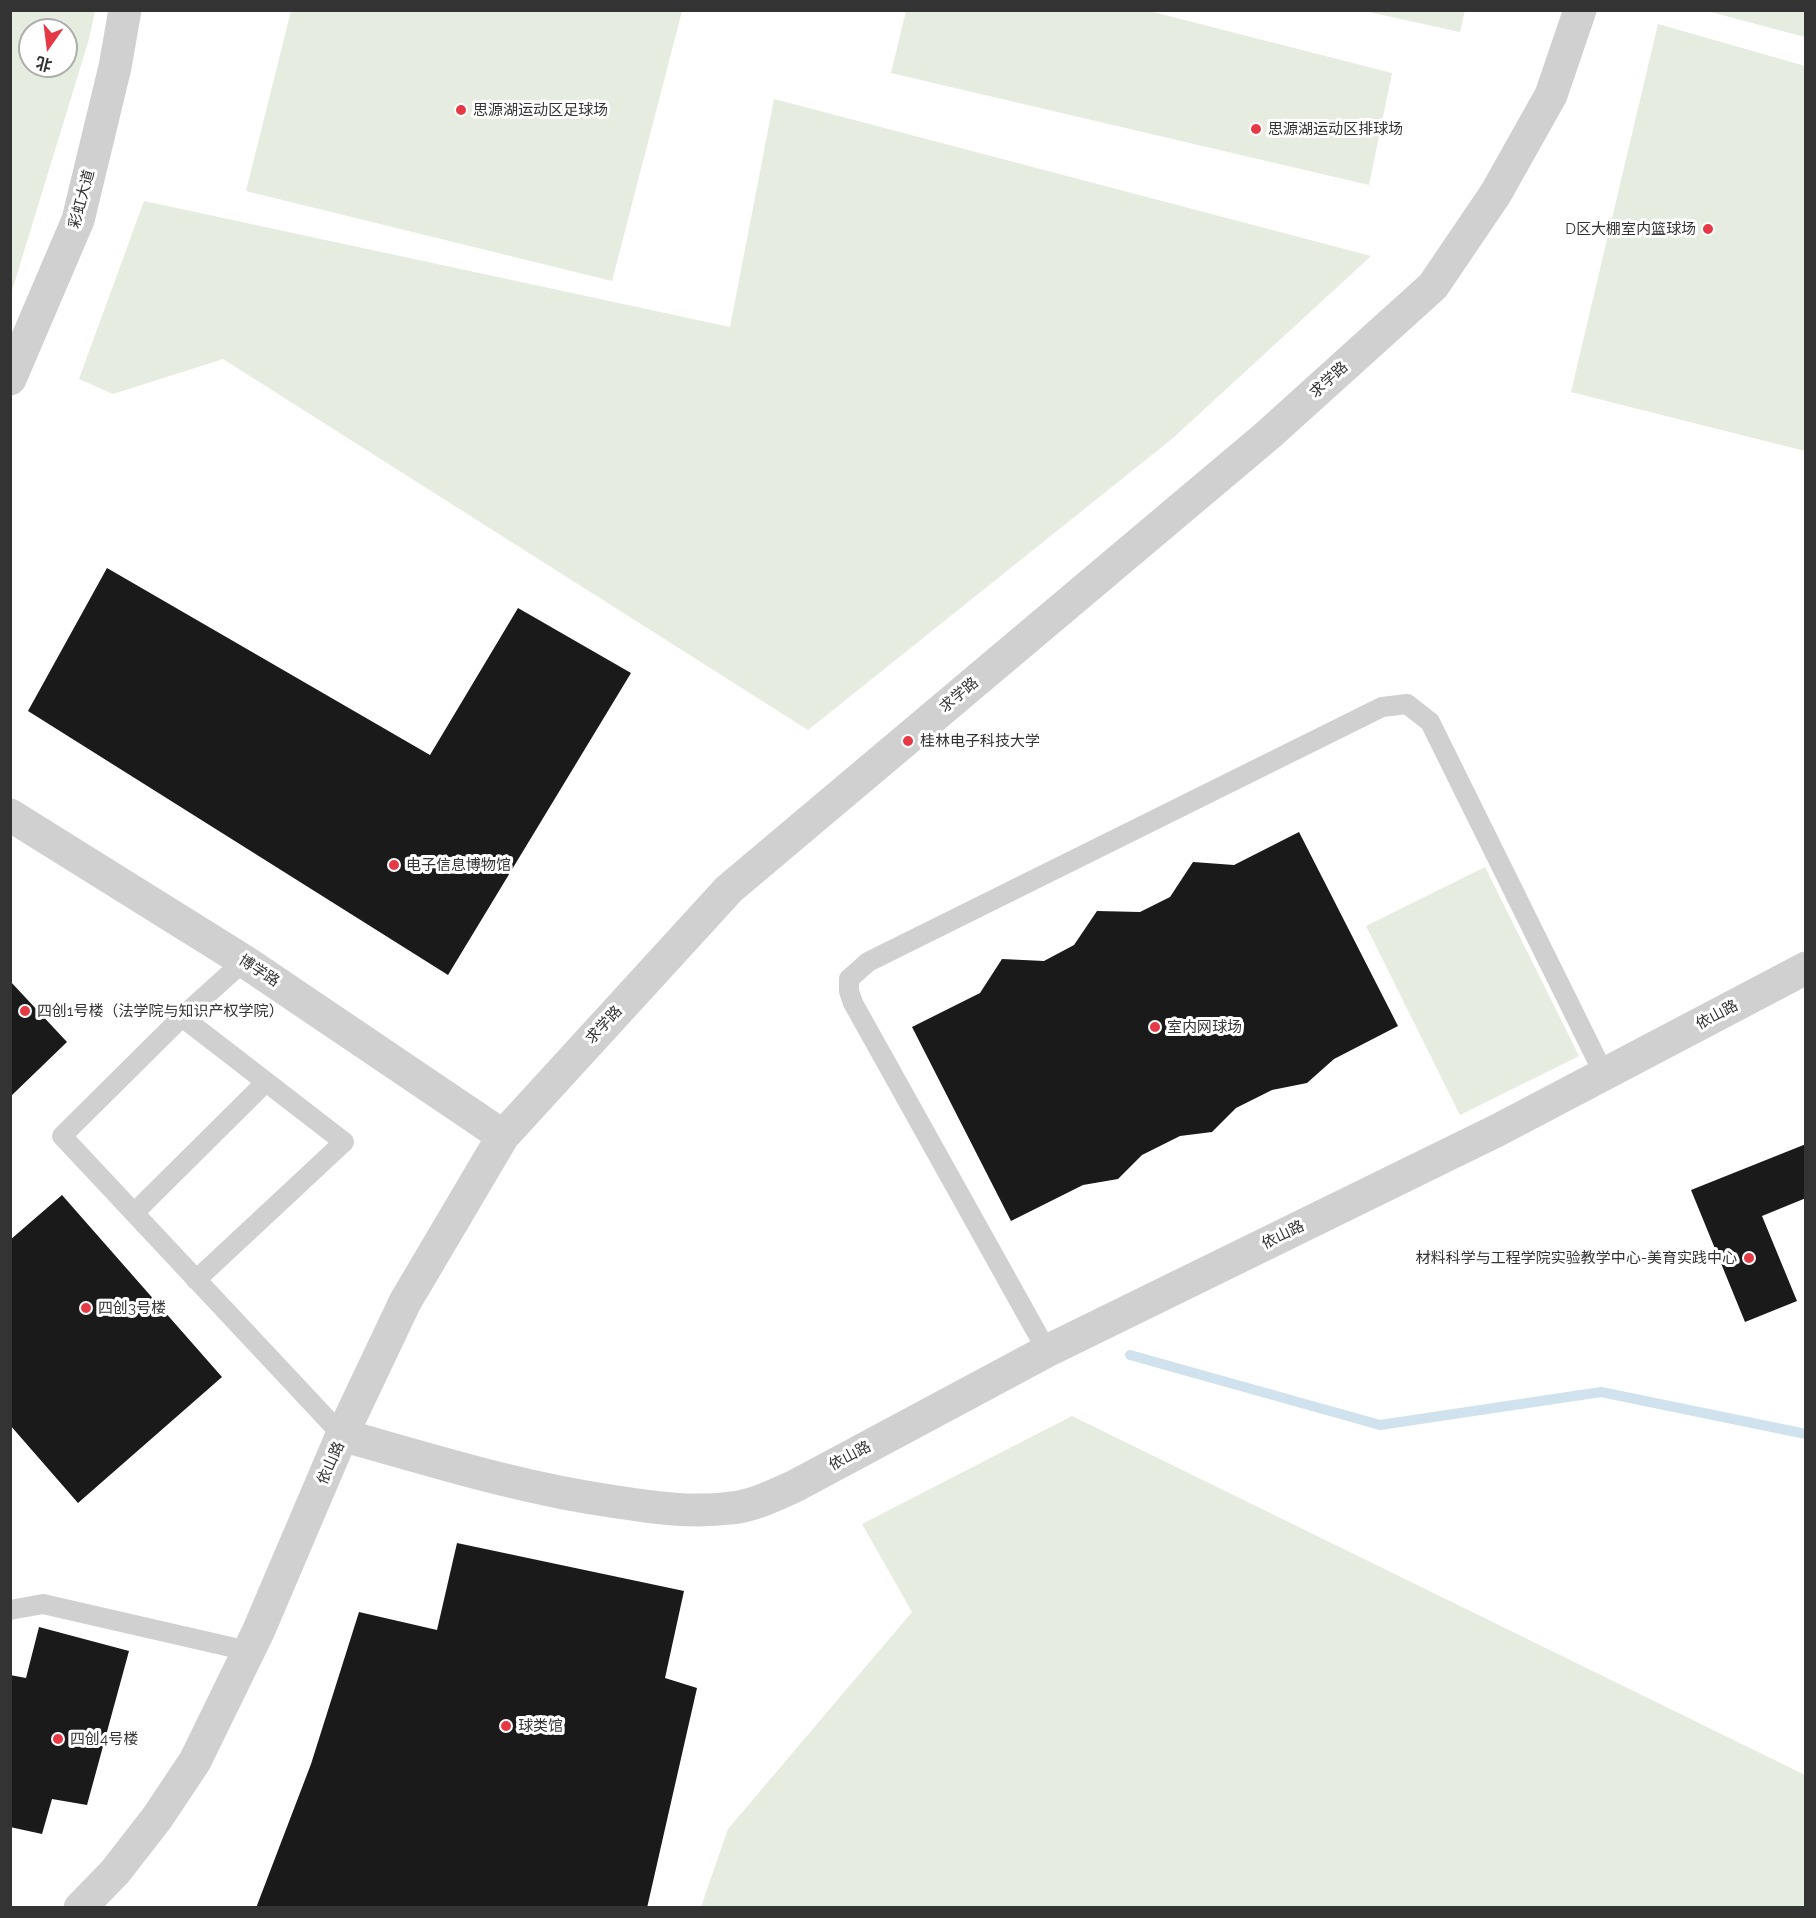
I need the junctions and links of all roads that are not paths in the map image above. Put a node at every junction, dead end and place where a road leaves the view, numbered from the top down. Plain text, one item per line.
1 (125, 10) edge
2 (1580, 10) edge
3 (10, 379) edge
4 (10, 815) edge
5 (244, 961) junction
6 (1806, 968) edge
7 (182, 1017) junction
8 (1604, 1074) junction
9 (266, 1082) junction
10 (503, 1136) junction
11 (134, 1213) junction
12 (196, 1280) junction
13 (1047, 1351) junction
14 (342, 1436) junction
15 (10, 1610) edge
16 (248, 1651) junction
17 (80, 1908) edge

1 - 3 street, 彩虹大道
2 - 10 street, 求学路
4 - 5 street, 博学路
5 - 7 lane
5 - 10 street, 博学路
6 - 8 street, 依山路
7 - 9 lane
7 - 11 lane
8 - 13 street, 依山路
8 - 13 lane
9 - 11 lane
9 - 12 lane
10 - 14 street, 求学路
11 - 12 lane
12 - 14 lane
13 - 14 street, 依山路
14 - 16 street, 依山路
15 - 16 lane
16 - 17 street, 依山路

